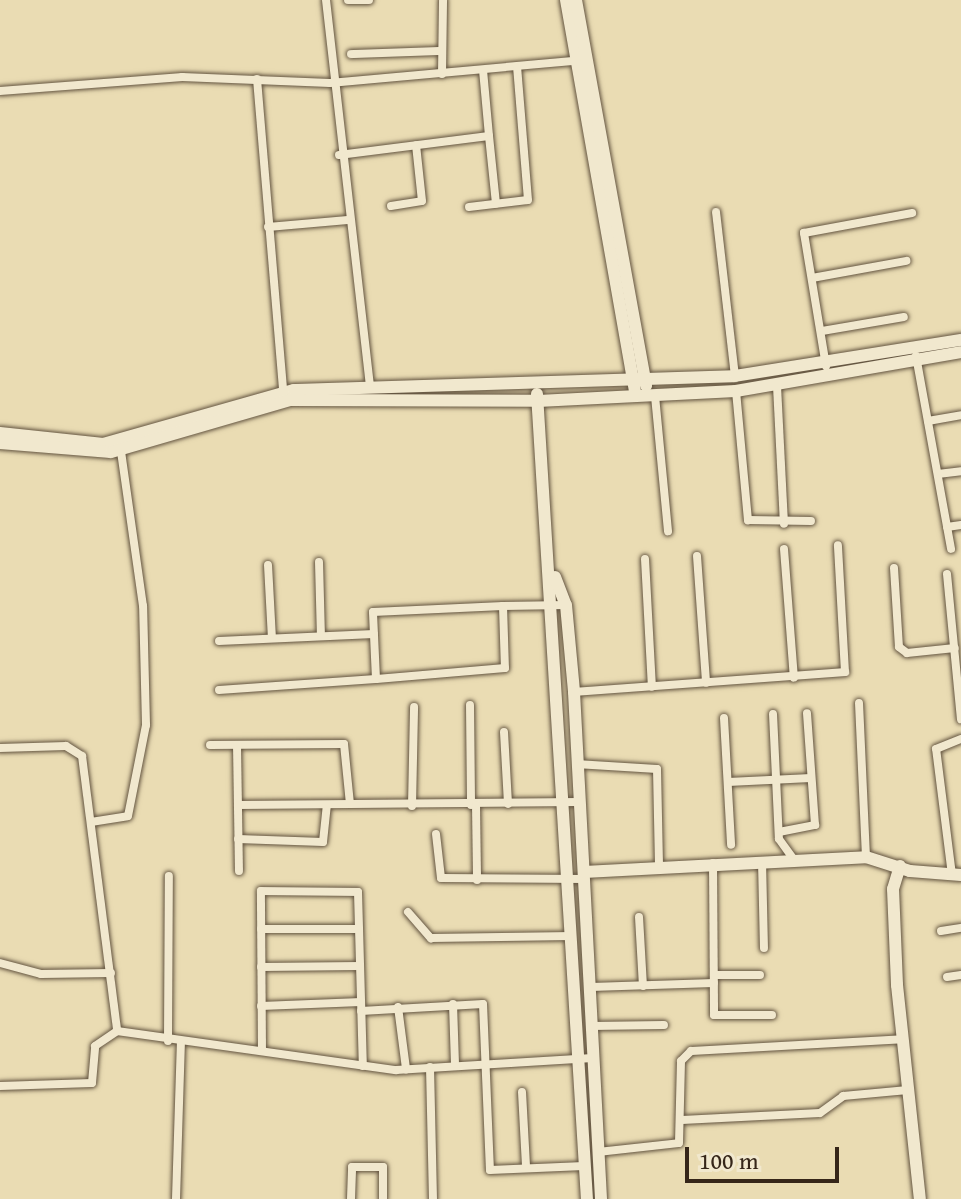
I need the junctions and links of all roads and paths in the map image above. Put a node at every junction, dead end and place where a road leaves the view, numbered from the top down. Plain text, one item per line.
1 (326, 0) edge
2 (348, 0) edge
3 (369, 0) edge
4 (443, 0) edge
5 (566, 0) edge
6 (576, 0) edge
7 (442, 51) junction
8 (351, 54) dead end
9 (580, 60) junction
10 (517, 67) junction
11 (483, 70) junction
12 (442, 74) junction
13 (257, 79) junction
14 (330, 83) junction
15 (0, 91) edge
16 (489, 136) junction
17 (416, 145) junction
18 (339, 155) junction
19 (496, 204) junction
20 (391, 206) dead end
21 (469, 207) dead end
22 (716, 212) dead end
23 (912, 213) dead end
24 (348, 220) junction
25 (268, 227) junction
26 (906, 261) dead end
27 (812, 278) junction
28 (904, 317) dead end
29 (822, 331) junction
30 (961, 340) edge
31 (961, 352) edge
32 (916, 355) junction
33 (827, 373) junction
34 (735, 376) junction
35 (640, 382) junction
36 (777, 386) junction
37 (370, 387) junction
38 (536, 387) junction
39 (283, 391) junction
40 (736, 391) junction
41 (646, 397) junction
42 (538, 401) junction
43 (961, 415) edge
44 (928, 421) junction
45 (0, 433) edge
46 (0, 443) edge
47 (120, 446) junction
48 (961, 471) edge
49 (938, 474) junction
50 (811, 521) dead end
51 (784, 524) junction
52 (961, 525) edge
53 (947, 527) junction
54 (668, 531) dead end
55 (838, 545) dead end
56 (784, 549) dead end
57 (951, 549) dead end
58 (697, 556) dead end
59 (645, 559) dead end
60 (319, 562) dead end
61 (268, 565) dead end
62 (894, 568) dead end
63 (552, 570) junction
64 (947, 574) dead end
65 (566, 605) junction
66 (503, 606) junction
67 (550, 606) junction
68 (374, 634) junction
69 (321, 636) junction
70 (272, 638) junction
71 (219, 641) dead end
72 (955, 648) junction
73 (794, 678) junction
74 (376, 679) junction
75 (706, 683) junction
76 (652, 687) junction
77 (219, 690) dead end
78 (574, 692) junction
79 (859, 703) dead end
80 (470, 705) dead end
81 (414, 707) dead end
82 (807, 713) dead end
83 (773, 714) dead end
84 (724, 718) dead end
85 (961, 719) edge
86 (504, 732) dead end
87 (961, 739) edge
88 (210, 745) dead end
89 (237, 745) junction
90 (0, 748) edge
91 (576, 764) junction
92 (811, 778) junction
93 (777, 780) junction
94 (728, 782) junction
95 (578, 802) junction
96 (561, 803) junction
97 (350, 804) junction
98 (508, 804) junction
99 (238, 805) junction
100 (327, 805) junction
101 (473, 805) junction
102 (412, 806) junction
103 (91, 822) junction
104 (779, 832) junction
105 (436, 834) dead end
106 (238, 839) junction
107 (731, 845) dead end
108 (866, 857) junction
109 (794, 860) junction
110 (762, 861) junction
111 (713, 863) junction
112 (659, 865) junction
113 (900, 866) junction
114 (239, 871) dead end
115 (956, 875) edge
116 (169, 876) dead end
117 (584, 876) junction
118 (477, 880) junction
119 (567, 880) junction
120 (408, 912) dead end
121 (639, 917) dead end
122 (961, 928) edge
123 (261, 929) junction
124 (359, 929) junction
125 (941, 931) dead end
126 (572, 936) junction
127 (764, 948) dead end
128 (0, 963) edge
129 (360, 966) junction
130 (261, 967) junction
131 (111, 973) junction
132 (760, 975) dead end
133 (961, 975) edge
134 (947, 977) dead end
135 (714, 979) junction
136 (643, 986) junction
137 (591, 987) junction
138 (453, 1004) junction
139 (261, 1006) junction
140 (361, 1007) junction
141 (398, 1007) junction
142 (772, 1015) dead end
143 (664, 1025) dead end
144 (591, 1026) junction
145 (117, 1031) junction
146 (903, 1039) junction
147 (168, 1041) junction
148 (181, 1043) junction
149 (262, 1050) junction
150 (593, 1058) junction
151 (574, 1059) junction
152 (485, 1062) junction
153 (455, 1064) junction
154 (363, 1066) junction
155 (430, 1067) junction
156 (406, 1069) junction
157 (0, 1086) edge
158 (908, 1090) junction
159 (522, 1092) dead end
160 (682, 1120) junction
161 (598, 1152) junction
162 (584, 1166) junction
163 (526, 1167) junction
164 (176, 1199) edge
165 (351, 1199) edge
166 (383, 1199) edge
167 (433, 1199) edge
168 (587, 1199) edge
169 (601, 1199) edge
170 (920, 1199) edge

1 - 14 street
2 - 3 street
4 - 7 street
5 - 9 street
6 - 9 street
7 - 8 street
7 - 12 street
9 - 10 street
9 - 35 street
10 - 11 street
10 - 19 street
11 - 12 street
11 - 16 street
12 - 14 street
13 - 14 street
13 - 15 street
13 - 25 street
14 - 18 street
16 - 17 street
16 - 19 street
17 - 18 street
17 - 20 street
18 - 24 street
19 - 21 street
22 - 34 street
23 - 27 street
24 - 25 street
24 - 37 street
25 - 39 street
26 - 27 street
27 - 29 street
28 - 29 street
29 - 33 street
30 - 32 street
31 - 32 street
32 - 33 street
32 - 44 street
33 - 34 street
33 - 36 street
34 - 35 street
35 - 38 street
35 - 41 street
36 - 40 street
36 - 51 street
37 - 38 street
37 - 39 street
38 - 42 street
39 - 47 street
40 - 41 street
40 - 51 street
41 - 42 street
41 - 54 street
42 - 47 street
42 - 63 street
43 - 44 street
44 - 49 street
45 - 47 street
46 - 47 street
47 - 103 street
48 - 49 street
49 - 53 street
50 - 51 street
52 - 53 street
53 - 57 street
55 - 73 street
56 - 73 street
58 - 75 street
59 - 76 street
60 - 69 street
61 - 70 street
62 - 72 street
63 - 65 street
63 - 67 street
64 - 72 street
65 - 67 street
65 - 78 street
66 - 67 street
66 - 68 street
66 - 74 street
67 - 96 street
68 - 69 street
68 - 74 street
69 - 70 street
70 - 71 street
72 - 85 street
73 - 75 street
74 - 77 street
75 - 76 street
76 - 78 street
78 - 91 street
79 - 108 street
80 - 101 street
81 - 102 street
82 - 92 street
83 - 93 street
84 - 94 street
86 - 98 street
87 - 115 street
88 - 89 street
89 - 97 street
89 - 99 street
90 - 103 street
91 - 95 street
91 - 112 street
92 - 93 street
92 - 104 street
93 - 94 street
93 - 104 street
94 - 107 street
95 - 96 street
95 - 117 street
96 - 98 street
96 - 119 street
97 - 100 street
97 - 102 street
98 - 101 street
99 - 100 street
99 - 106 street
100 - 106 street
101 - 102 street
101 - 118 street
103 - 131 street
104 - 109 street
105 - 118 street
106 - 114 street
108 - 109 street
108 - 113 street
109 - 110 street
110 - 111 street
110 - 127 street
111 - 112 street
111 - 135 street
112 - 117 street
113 - 115 street
113 - 146 street
116 - 147 street
117 - 119 street
117 - 137 street
118 - 119 street
119 - 126 street
120 - 126 street
121 - 136 street
122 - 125 street
123 - 124 street
123 - 124 street
123 - 130 street
124 - 129 street
126 - 151 street
128 - 131 street
129 - 130 street
129 - 140 street
130 - 139 street
131 - 145 street
132 - 135 street
133 - 134 street
135 - 136 street
135 - 142 street
136 - 137 street
137 - 144 street
138 - 141 street
138 - 152 street
138 - 153 street
139 - 140 street
139 - 149 street
140 - 141 street
140 - 154 street
141 - 156 street
143 - 144 street
144 - 150 street
145 - 147 street
145 - 157 street
146 - 158 street
146 - 160 street
147 - 148 street
148 - 149 street
148 - 164 street
149 - 154 street
150 - 151 street
150 - 161 street
151 - 152 street
151 - 162 street
152 - 153 street
152 - 163 street
153 - 155 street
154 - 156 street
155 - 156 street
155 - 167 street
158 - 160 street
158 - 170 street
159 - 163 street
160 - 161 street
161 - 169 street
162 - 163 street
162 - 168 street
165 - 166 street

